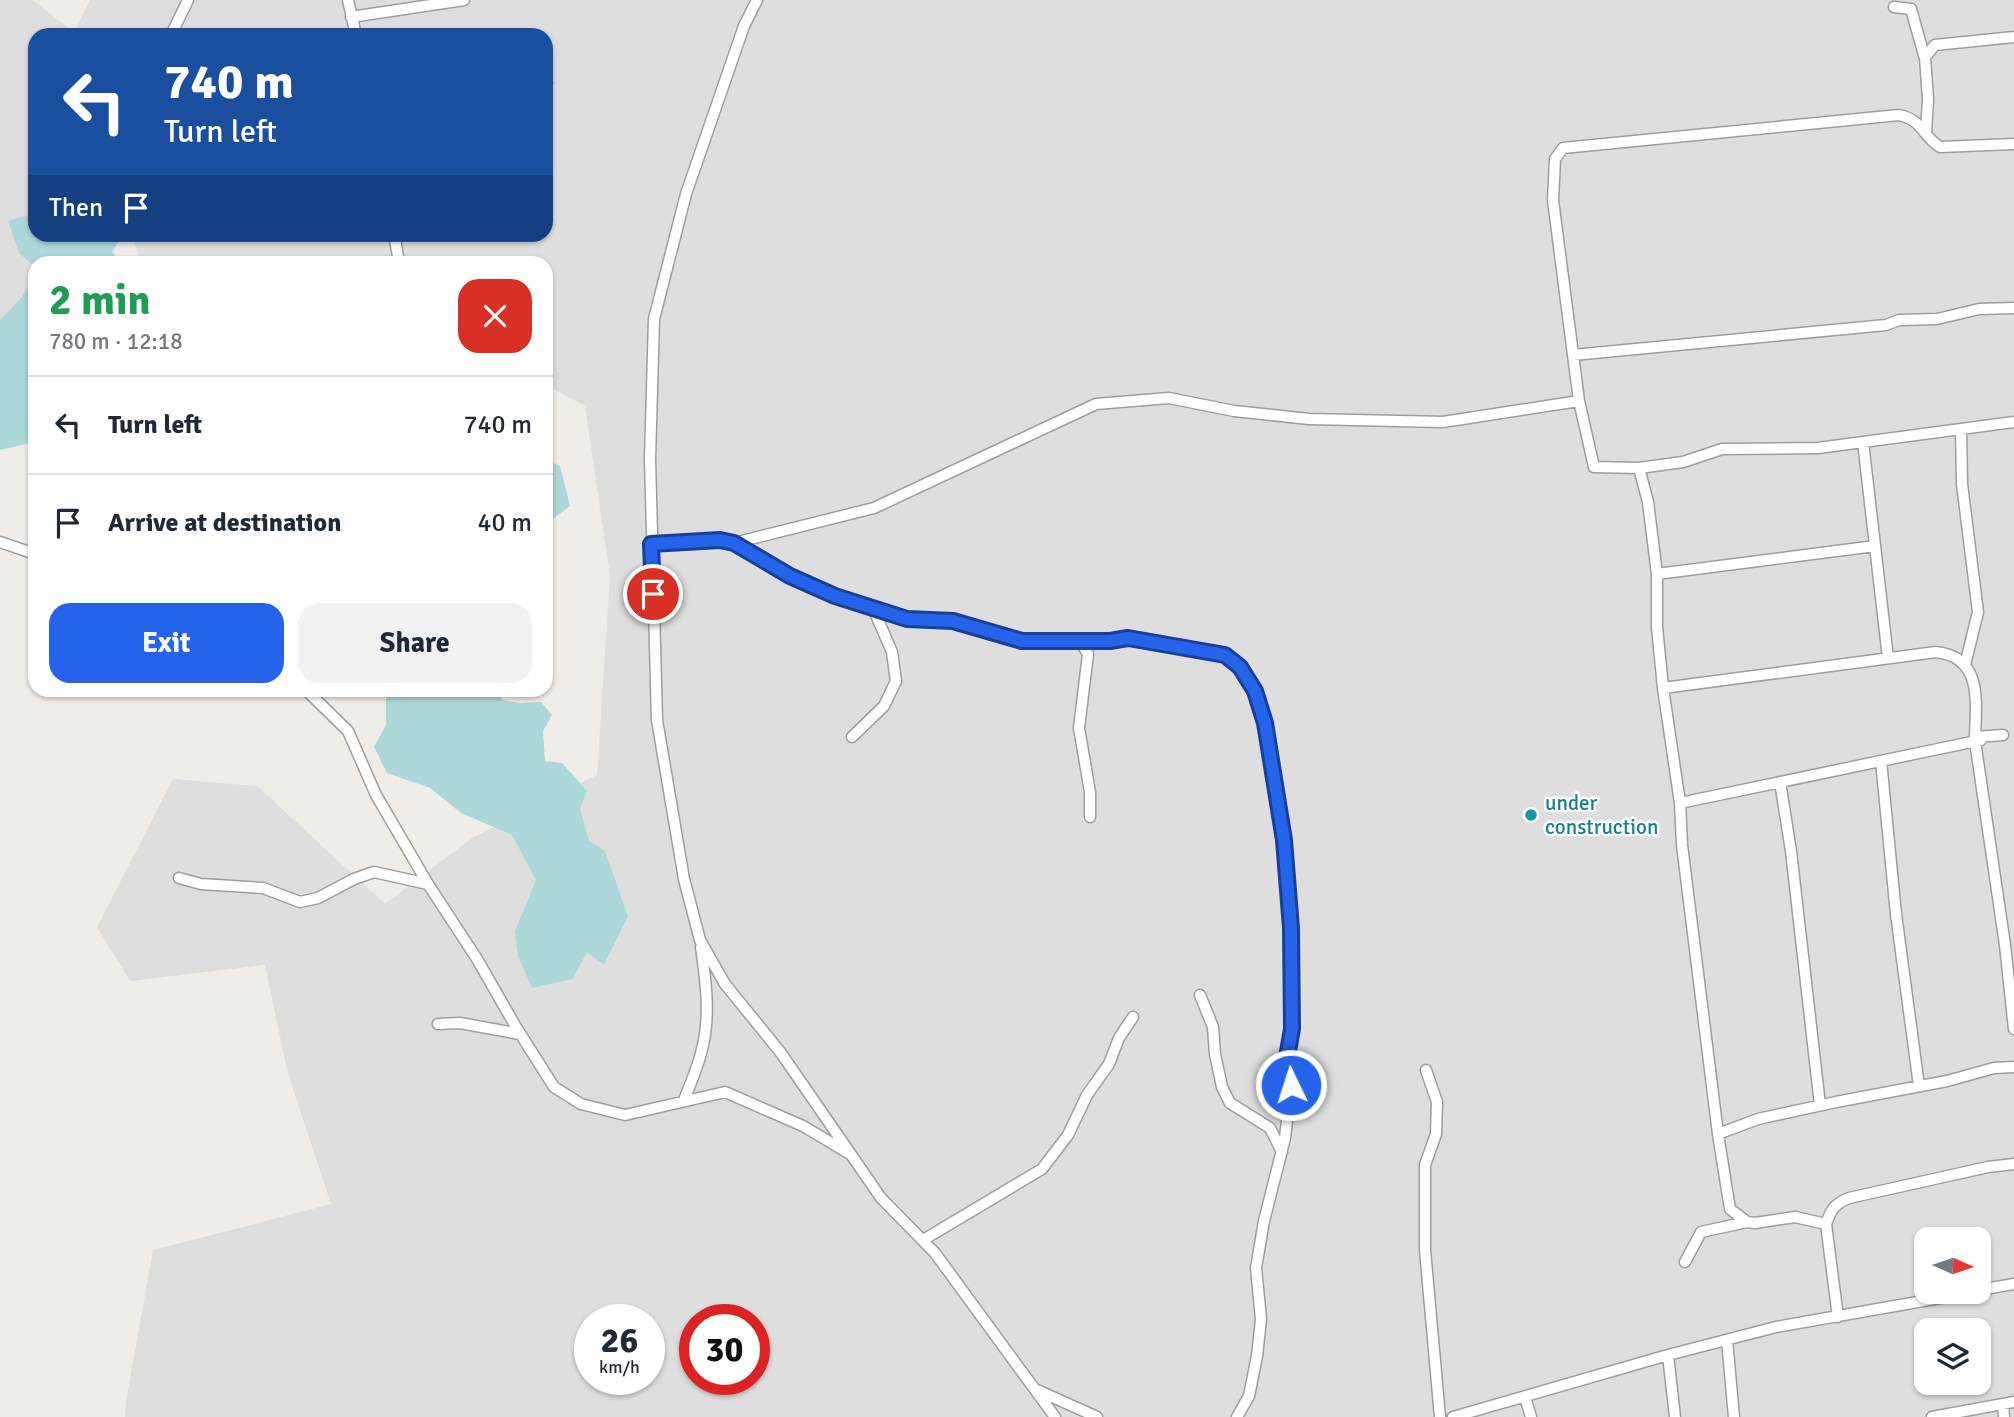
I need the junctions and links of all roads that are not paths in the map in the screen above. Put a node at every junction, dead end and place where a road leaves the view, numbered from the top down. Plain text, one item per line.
1 (188, 0) edge
2 (348, 0) edge
3 (464, 0) edge
4 (757, 0) edge
5 (1894, 6) dead end
6 (351, 17) junction
7 (174, 28) edge
8 (354, 28) edge
9 (2014, 37) edge
10 (1925, 59) junction
11 (1926, 135) junction
12 (2014, 144) edge
13 (2014, 308) edge
14 (1573, 355) junction
15 (1579, 401) junction
16 (2014, 422) edge
17 (1961, 429) junction
18 (1863, 442) junction
19 (1639, 468) junction
20 (0, 542) edge
21 (734, 543) junction
22 (651, 544) junction
23 (1875, 546) junction
24 (28, 552) edge
25 (1657, 574) junction
26 (873, 608) junction
27 (1080, 641) junction
28 (1888, 658) junction
29 (1965, 665) junction
30 (1663, 688) junction
31 (313, 697) edge
32 (2009, 734) edge
33 (852, 737) dead end
34 (1975, 741) junction
35 (1881, 761) junction
36 (1780, 782) junction
37 (1680, 803) junction
38 (1090, 817) dead end
39 (179, 878) dead end
40 (428, 884) junction
41 (700, 940) junction
42 (1199, 995) dead end
43 (1133, 1017) dead end
44 (438, 1024) dead end
45 (2014, 1029) edge
46 (520, 1034) junction
47 (2014, 1067) edge
48 (1426, 1070) dead end
49 (1919, 1086) junction
50 (684, 1100) junction
51 (1820, 1105) junction
52 (1718, 1134) junction
53 (1282, 1152) junction
54 (853, 1156) junction
55 (2014, 1164) edge
56 (1747, 1222) junction
57 (1826, 1224) junction
58 (923, 1240) junction
59 (1685, 1262) dead end
60 (2014, 1284) edge
61 (1992, 1288) edge
62 (1914, 1303) edge
63 (1839, 1317) junction
64 (1727, 1340) junction
65 (1668, 1355) junction
66 (1034, 1388) junction
67 (1525, 1397) junction
68 (2014, 1402) edge
69 (2003, 1404) junction
70 (1055, 1417) edge
71 (1097, 1417) edge
72 (1237, 1417) edge
73 (1440, 1417) edge
74 (1453, 1417) edge
75 (1531, 1417) edge
76 (1675, 1417) edge
77 (1734, 1417) edge
78 (1932, 1417) edge
79 (2004, 1417) edge

1 - 7 street
2 - 6 street
3 - 6 street
4 - 22 street
5 - 10 street
6 - 8 street
9 - 10 street
10 - 11 street
11 - 12 street
11 - 14 street
13 - 14 street
14 - 15 street
15 - 19 street
15 - 21 street
16 - 17 street
17 - 18 street
17 - 29 street
18 - 19 street
18 - 23 street
19 - 25 street
20 - 24 street
21 - 22 street
21 - 26 street
22 - 41 street
23 - 25 street
23 - 28 street
25 - 30 street
26 - 27 street
26 - 33 street
27 - 38 street
27 - 53 street
28 - 29 street
28 - 30 street
29 - 32 street
30 - 37 street
31 - 40 street
32 - 34 street
34 - 35 street
34 - 45 street
35 - 36 street
35 - 49 street
36 - 37 street
36 - 51 street
37 - 52 street
39 - 40 street
40 - 46 street
41 - 50 street
41 - 54 street
42 - 53 street
43 - 58 street
44 - 46 street
46 - 50 street
47 - 49 street
48 - 73 street
49 - 51 street
50 - 54 street
51 - 52 street
52 - 56 street
53 - 72 street
54 - 58 street
55 - 57 street
56 - 57 street
56 - 59 street
57 - 63 street
58 - 66 street
60 - 61 street
62 - 63 street
63 - 64 street
64 - 65 street
64 - 77 street
65 - 67 street
65 - 76 street
66 - 70 street
66 - 71 street
67 - 74 street
67 - 75 street
68 - 69 street
69 - 78 street
69 - 79 street

